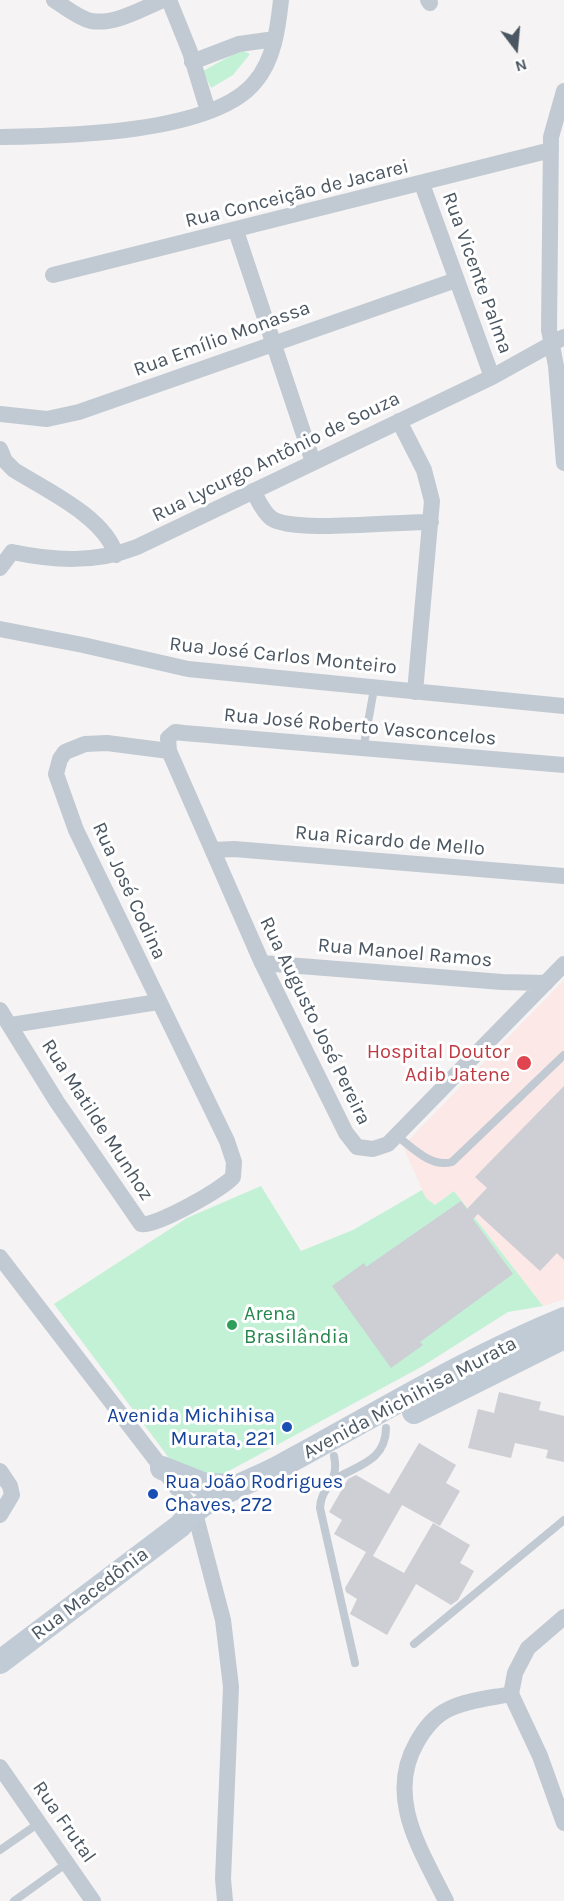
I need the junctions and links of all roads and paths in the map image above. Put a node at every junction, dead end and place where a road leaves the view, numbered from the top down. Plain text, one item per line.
1 (54, 0) edge
2 (163, 0) edge
3 (169, 0) edge
4 (280, 0) edge
5 (275, 39) junction
6 (192, 62) junction
7 (564, 91) edge
8 (208, 111) junction
9 (0, 138) edge
10 (551, 150) junction
11 (422, 184) junction
12 (236, 231) junction
13 (52, 275) dead end
14 (456, 280) junction
15 (558, 340) edge
16 (273, 342) junction
17 (492, 377) junction
18 (0, 414) edge
19 (399, 421) junction
20 (0, 449) edge
21 (313, 462) junction
22 (564, 464) edge
23 (253, 491) junction
24 (431, 522) junction
25 (6, 550) edge
26 (116, 555) junction
27 (0, 568) edge
28 (0, 629) edge
29 (374, 689) junction
30 (415, 692) junction
31 (564, 706) edge
32 (363, 750) junction
33 (169, 751) junction
34 (564, 765) edge
35 (213, 850) junction
36 (564, 876) edge
37 (262, 963) junction
38 (564, 964) edge
39 (546, 983) junction
40 (158, 1002) junction
41 (0, 1010) edge
42 (11, 1025) junction
43 (564, 1055) edge
44 (397, 1136) junction
45 (227, 1141) joint
46 (0, 1257) edge
47 (564, 1319) edge
48 (564, 1337) edge
49 (162, 1468) junction
50 (334, 1468) junction
51 (0, 1471) edge
52 (244, 1485) junction
53 (0, 1515) edge
54 (190, 1519) junction
55 (564, 1520) edge
56 (564, 1617) edge
57 (414, 1644) dead end
58 (0, 1662) edge
59 (355, 1663) dead end
60 (511, 1694) junction
61 (0, 1767) edge
62 (39, 1823) junction
63 (564, 1823) edge
64 (0, 1850) edge
65 (67, 1863) junction
66 (14, 1901) edge
67 (93, 1901) edge
68 (225, 1901) edge
69 (446, 1901) edge

1 - 2 street
3 - 6 street
4 - 5 street
5 - 6 street
5 - 8 street
6 - 8 street
7 - 10 street
8 - 9 street
10 - 11 street, Rua Conceição de Jacarei
10 - 15 street
11 - 12 street, Rua Conceição de Jacarei
11 - 14 street, Rua Vicente Palma
12 - 13 street, Rua Conceição de Jacarei
12 - 16 street
14 - 16 street, Rua Emílio Monassa
14 - 17 street, Rua Vicente Palma
15 - 17 street, Rua Lycurgo Antônio de Souza
15 - 22 street
16 - 18 street, Rua Emílio Monassa
16 - 21 street
17 - 19 street, Rua Lycurgo Antônio de Souza
19 - 21 street, Rua Lycurgo Antônio de Souza
19 - 24 street
20 - 26 street
21 - 23 street, Rua Lycurgo Antônio de Souza
23 - 24 street
23 - 26 street, Rua Lycurgo Antônio de Souza
24 - 30 street
25 - 26 street, Rua Lycurgo Antônio de Souza
25 - 27 street, Rua Lycurgo Antônio de Souza
28 - 29 street, Rua José Carlos Monteiro
29 - 30 street, Rua José Carlos Monteiro
29 - 32 lane
30 - 31 street, Rua José Carlos Monteiro
32 - 33 street, Rua José Roberto Vasconcelos
32 - 34 street, Rua José Roberto Vasconcelos
33 - 35 street, Rua Augusto José Pereira
33 - 40 street, Rua José Codina
35 - 36 street, Rua Ricardo de Mello
35 - 37 street, Rua Augusto José Pereira
37 - 39 street, Rua Manoel Ramos
37 - 44 street, Rua Augusto José Pereira
38 - 39 street, Rua Augusto José Pereira
39 - 44 street, Rua Augusto José Pereira
40 - 42 street
40 - 45 street, Rua José Codina
41 - 42 street, Rua Matilde Munhoz
42 - 45 street, Rua Matilde Munhoz
43 - 44 lane
46 - 49 street
47 - 52 street, Avenida Michihisa Murata
48 - 50 street, Avenida Michihisa Murata
49 - 52 street
49 - 54 street
50 - 54 street, Avenida Michihisa Murata
50 - 59 lane
51 - 53 street
52 - 54 street, Avenida Michihisa Murata
54 - 58 street, Rua Macedônia
54 - 68 street
55 - 57 lane
56 - 60 street
60 - 63 street
60 - 69 street
61 - 62 street, Rua Frutal
62 - 64 lane
62 - 65 street, Rua Frutal
65 - 66 lane
65 - 67 street, Rua Frutal

